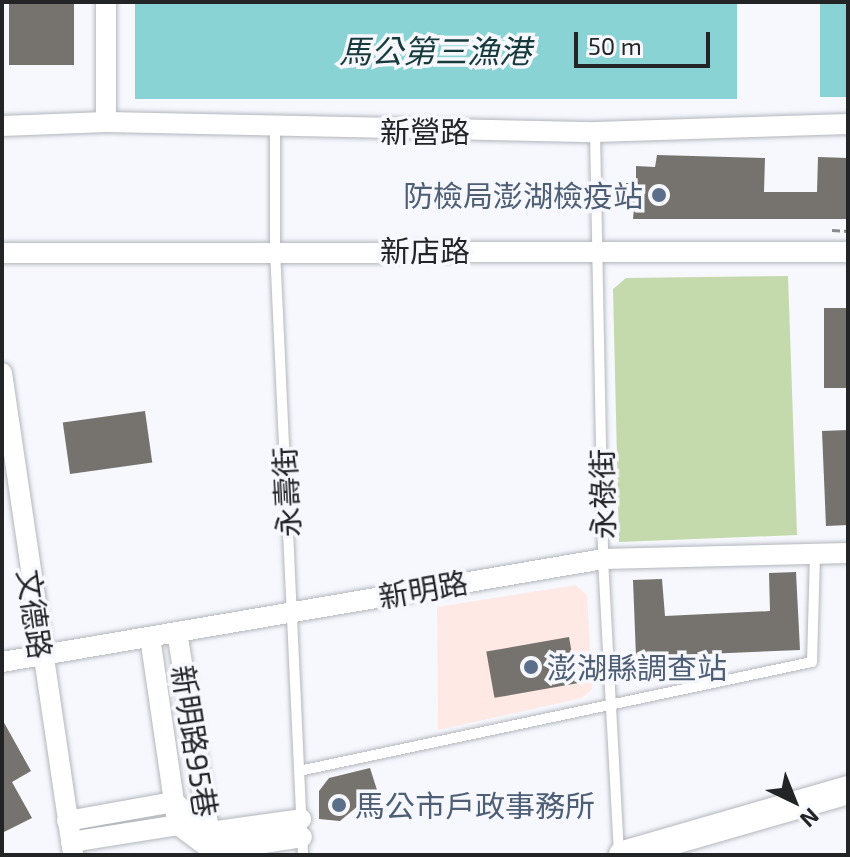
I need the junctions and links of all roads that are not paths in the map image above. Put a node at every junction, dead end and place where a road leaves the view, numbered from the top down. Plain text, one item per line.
1 (106, 2) edge
2 (106, 122) junction
3 (848, 124) edge
4 (2, 126) edge
5 (275, 129) junction
6 (595, 132) junction
7 (275, 250) junction
8 (598, 250) junction
9 (848, 252) edge
10 (2, 253) edge
11 (2, 373) edge
12 (8, 452) edge
13 (815, 553) junction
14 (848, 553) edge
15 (603, 559) junction
16 (292, 612) junction
17 (177, 632) junction
18 (150, 637) junction
19 (41, 656) junction
20 (2, 662) edge
21 (611, 706) junction
22 (299, 771) junction
23 (848, 790) edge
24 (174, 802) junction
25 (67, 821) junction
26 (178, 825) junction
27 (302, 837) edge
28 (212, 841) junction
29 (686, 846) edge
30 (72, 849) edge
31 (621, 855) edge

1 - 2 street
2 - 4 street, 新營路
2 - 5 street, 新營路
3 - 6 street, 新營路
5 - 6 street, 新營路
5 - 7 lane, 永壽街
6 - 8 lane, 永祿街
7 - 8 street, 新店路
7 - 10 street, 新店路
7 - 16 lane, 永壽街
8 - 9 street, 新店路
8 - 15 lane, 永祿街
11 - 12 street, 文德路
12 - 19 street, 文德路
13 - 14 street, 新明路
13 - 15 street, 新明路
13 - 21 lane
15 - 16 street, 新明路
15 - 21 lane, 永祿街
16 - 17 street, 新明路
16 - 22 lane, 永壽街
17 - 18 street, 新明路
17 - 28 street, 新明路95巷
18 - 19 street, 新明路
18 - 24 street
19 - 20 street, 新明路
19 - 25 street, 文德路
21 - 22 lane
21 - 31 lane, 永祿街
22 - 27 lane, 永壽街
23 - 29 main road
24 - 25 street
24 - 26 street
24 - 28 street
25 - 30 street, 文德路
26 - 28 street
26 - 30 street
27 - 28 street
29 - 31 main road

